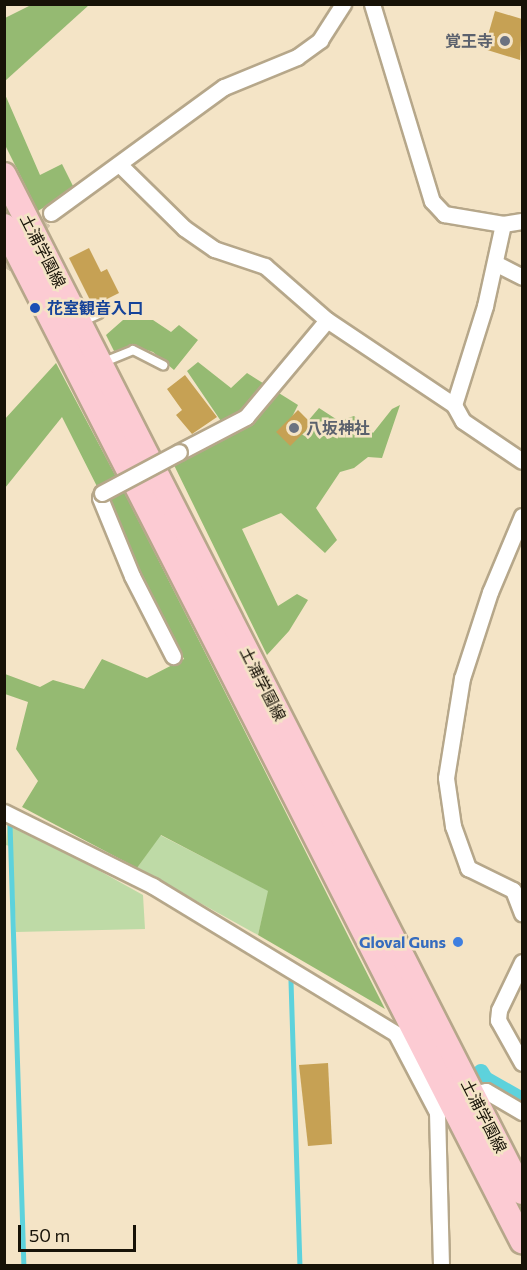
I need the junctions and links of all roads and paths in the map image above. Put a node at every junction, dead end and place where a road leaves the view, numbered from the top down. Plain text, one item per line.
1 (343, 4) edge
2 (372, 4) edge
3 (120, 165) junction
4 (4, 176) edge
5 (51, 213) tunnel mouth
6 (522, 221) edge
7 (503, 224) junction
8 (4, 226) edge
9 (495, 263) junction
10 (522, 277) edge
11 (327, 320) junction
12 (79, 323) junction
13 (100, 364) junction
14 (163, 365) dead end
15 (454, 405) junction
16 (522, 461) edge
17 (522, 516) edge
18 (173, 656) dead end
19 (4, 812) edge
20 (522, 913) edge
21 (522, 962) edge
22 (416, 1028) junction
23 (522, 1063) edge
24 (453, 1102) junction
25 (522, 1112) edge
26 (522, 1192) edge
27 (522, 1241) edge
28 (441, 1266) edge

1 - 3 street
2 - 7 street
3 - 5 street
3 - 11 street
4 - 12 main road, 土浦学園線
6 - 7 street
7 - 9 street
8 - 12 main road, 土浦学園線
9 - 10 street
9 - 15 street
11 - 15 street
11 - 18 street, bridge
12 - 13 main road, 土浦学園線
12 - 22 main road, 土浦学園線
13 - 14 lane
13 - 22 main road, 土浦学園線
15 - 16 street
17 - 20 street
19 - 22 street
21 - 23 street
22 - 24 main road, 土浦学園線
22 - 24 street
24 - 25 street
24 - 26 main road, 土浦学園線
24 - 27 main road, 土浦学園線
24 - 28 street

